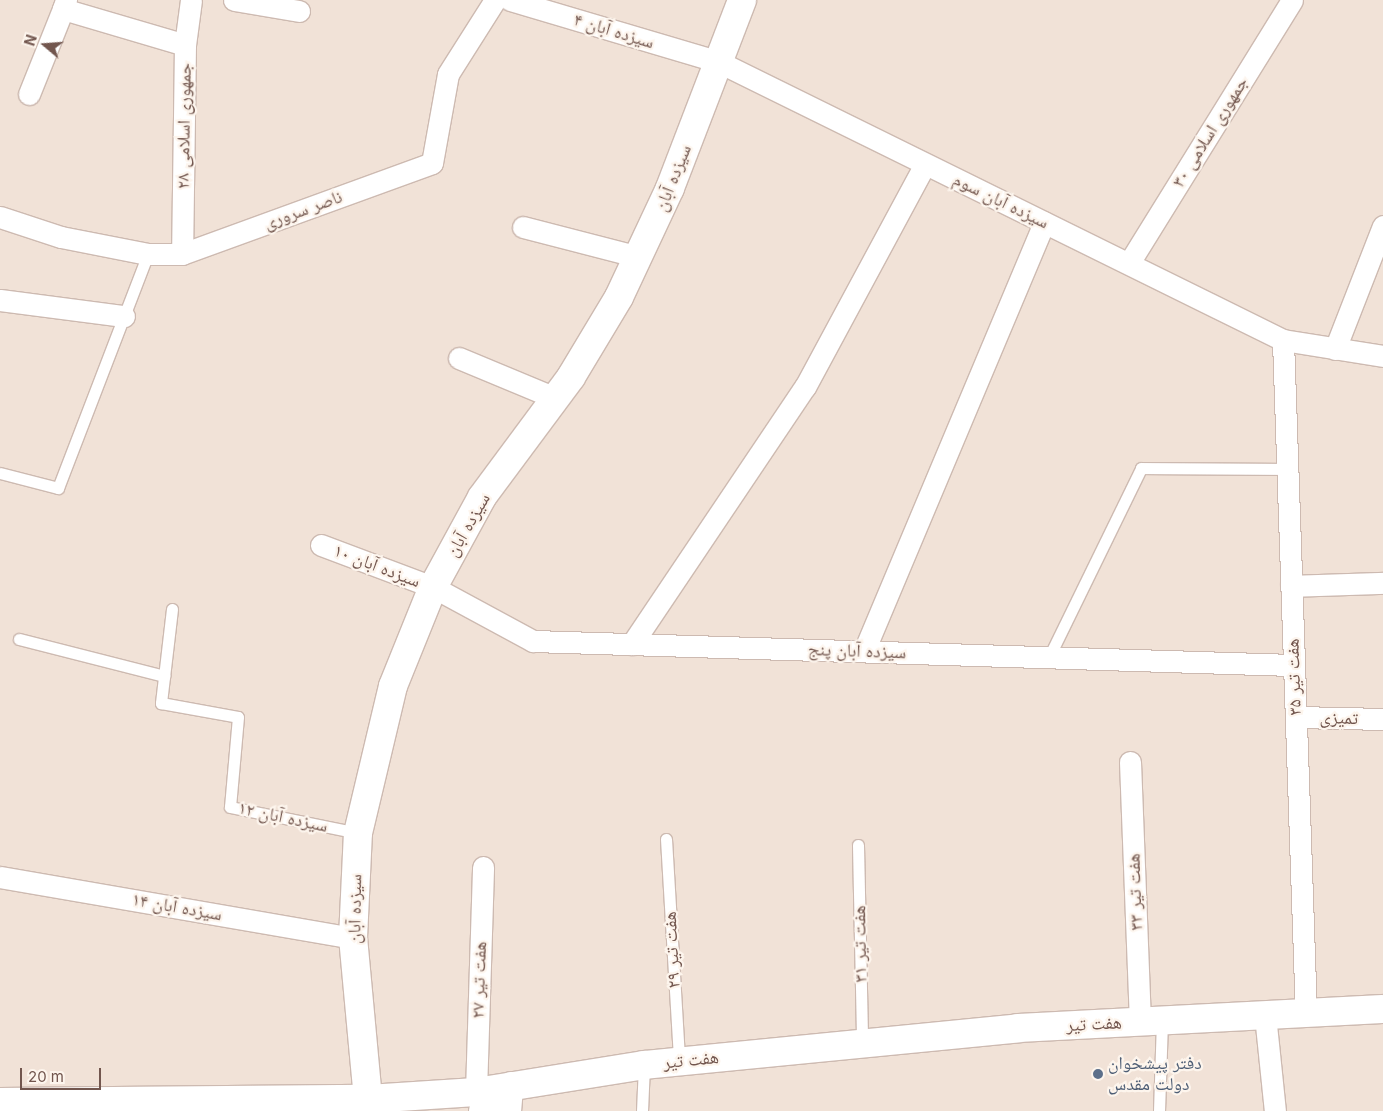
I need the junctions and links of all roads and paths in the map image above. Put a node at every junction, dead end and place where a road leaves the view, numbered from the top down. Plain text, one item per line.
1 (191, 0) edge
2 (234, 0) edge
3 (495, 0) edge
4 (510, 0) edge
5 (742, 0) edge
6 (1292, 0) edge
7 (64, 4) edge
8 (299, 12) dead end
9 (185, 45) junction
10 (719, 62) junction
11 (29, 94) dead end
12 (925, 164) junction
13 (0, 217) edge
14 (1044, 222) junction
15 (1383, 226) edge
16 (523, 227) dead end
17 (148, 254) junction
18 (182, 254) junction
19 (639, 257) junction
20 (1129, 264) junction
21 (1375, 264) edge
22 (0, 300) edge
23 (124, 316) junction
24 (1283, 340) junction
25 (1335, 349) junction
26 (1383, 356) edge
27 (459, 358) dead end
28 (556, 398) junction
29 (1287, 469) junction
30 (0, 473) edge
31 (321, 545) dead end
32 (1383, 583) edge
33 (1291, 586) junction
34 (433, 587) junction
35 (172, 609) dead end
36 (20, 639) dead end
37 (632, 644) junction
38 (864, 651) junction
39 (1049, 657) junction
40 (1294, 665) junction
41 (164, 676) junction
42 (1296, 717) junction
43 (1383, 720) edge
44 (1130, 762) dead end
45 (358, 833) junction
46 (666, 839) dead end
47 (858, 845) dead end
48 (483, 867) dead end
49 (0, 876) edge
50 (353, 938) junction
51 (1383, 1010) edge
52 (1306, 1014) junction
53 (1265, 1016) junction
54 (1151, 1021) junction
55 (862, 1042) junction
56 (679, 1062) junction
57 (644, 1065) junction
58 (511, 1099) edge
59 (0, 1102) edge
60 (480, 1102) edge
61 (367, 1105) edge
62 (642, 1111) edge
63 (1160, 1111) edge
64 (1275, 1111) edge

1 - 9 street
2 - 8 street
3 - 18 street, ناصر سروری
4 - 10 street, سیزده آبان ۴
5 - 10 main road, سیزده آبان
6 - 20 street, جمهوری اسلامی ۳۰
7 - 9 street, جمهوری اسلامی ۲۸
7 - 11 street
9 - 18 street, جمهوری اسلامی ۲۸
10 - 12 street, سیزده آبان سوم
10 - 19 main road, سیزده آبان
12 - 14 street, سیزده آبان سوم
12 - 37 street
13 - 17 street, ناصر سروری
14 - 20 street, سیزده آبان سوم
14 - 38 street
15 - 21 street
16 - 19 street
17 - 18 street, ناصر سروری
17 - 23 lane
19 - 28 main road, سیزده آبان
20 - 24 street, سیزده آبان سوم
21 - 25 street
22 - 23 street
23 - 30 lane
24 - 25 street, سیزده آبان سوم
24 - 29 street, هفت تیر ۳۵
25 - 26 street, سیزده آبان سوم
27 - 28 street
28 - 34 main road, سیزده آبان
29 - 33 street, هفت تیر ۳۵
29 - 39 lane
31 - 34 street, سیزده آبان ۱۰
32 - 33 street
33 - 40 street, هفت تیر ۳۵
34 - 37 street, سیزده آبان پنج
34 - 45 main road, سیزده آبان
35 - 41 lane, سیزده آبان ۱۲
36 - 41 lane
37 - 38 street, سیزده آبان پنج
38 - 39 street, سیزده آبان پنج
39 - 40 street, سیزده آبان پنج
40 - 42 street, هفت تیر ۳۵
41 - 45 lane, سیزده آبان ۱۲
42 - 43 street, تمیزی
42 - 52 street, هفت تیر ۳۵
44 - 54 street, هفت تیر ۳۳
45 - 50 main road, سیزده آبان
46 - 56 lane, هفت تیر ۲۹
47 - 55 lane, هفت تیر ۳۱
48 - 60 street, هفت تیر ۲۷
49 - 50 street, سیزده آبان ۱۴
50 - 61 main road, سیزده آبان
51 - 52 main road, هفت تیر
52 - 53 main road, هفت تیر
53 - 54 main road, هفت تیر
53 - 64 street
54 - 55 main road, هفت تیر
54 - 63 lane
55 - 56 main road, هفت تیر
56 - 57 main road, هفت تیر
57 - 58 main road, هفت تیر
57 - 62 lane
58 - 60 main road, هفت تیر
59 - 61 main road, هفت تیر
60 - 61 main road, هفت تیر

